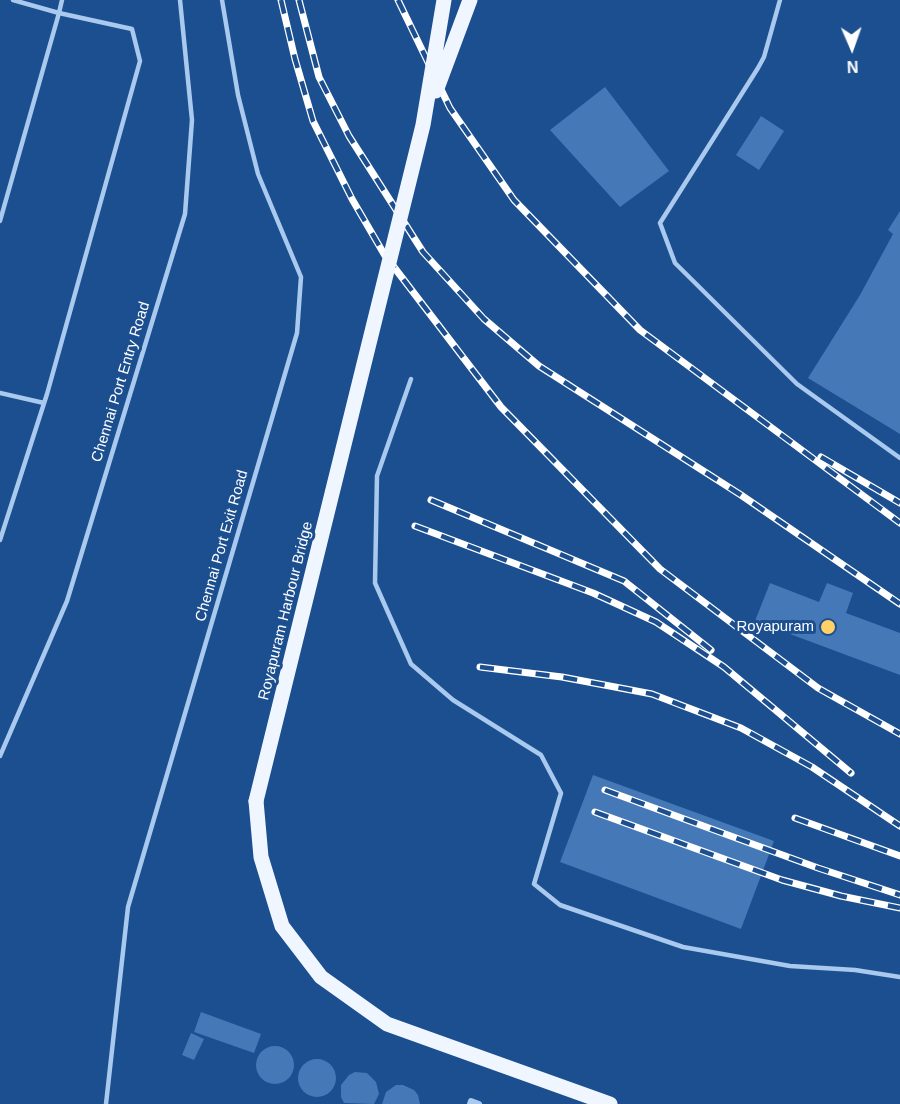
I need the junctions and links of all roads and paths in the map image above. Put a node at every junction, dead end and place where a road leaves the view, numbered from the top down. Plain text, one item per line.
1 (14, 0) edge
2 (62, 0) edge
3 (180, 0) edge
4 (222, 0) edge
5 (444, 0) edge
6 (470, 0) edge
7 (780, 0) edge
8 (59, 13) junction
9 (423, 125) junction
10 (0, 221) edge
11 (411, 380) dead end
12 (0, 393) edge
13 (44, 403) junction
14 (900, 458) edge
15 (0, 540) edge
16 (0, 756) edge
17 (900, 977) edge
18 (470, 1103) edge
19 (106, 1104) edge
20 (479, 1104) edge
21 (610, 1104) edge

1 - 8 lane
2 - 8 lane
3 - 16 lane, Chennai Port Entry Road
4 - 19 lane, Chennai Port Exit Road
5 - 9 main road, Royapuram Harbour Bridge, bridge
6 - 9 main road, bridge
7 - 14 lane
8 - 10 lane
8 - 13 lane
9 - 21 main road, Royapuram Harbour Bridge, bridge
11 - 17 lane
12 - 13 lane
13 - 15 lane
18 - 20 street

